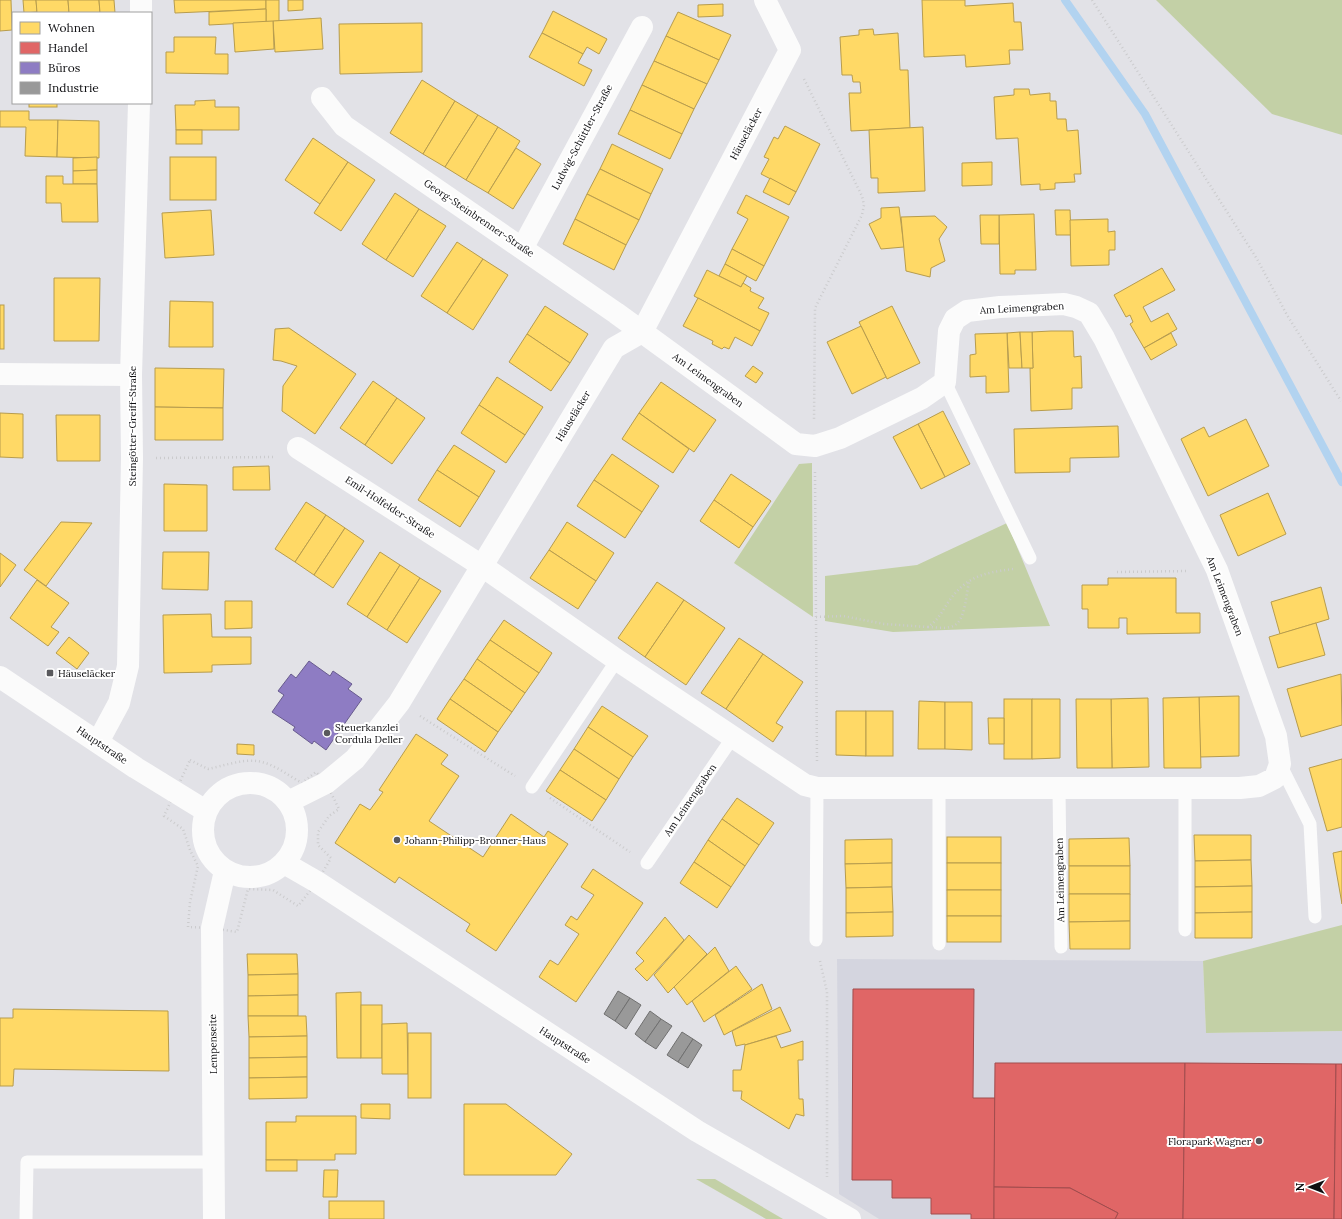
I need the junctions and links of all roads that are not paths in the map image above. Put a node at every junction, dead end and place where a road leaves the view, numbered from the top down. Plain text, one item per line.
1 (141, 0) edge
2 (765, 0) edge
3 (141, 12) edge
4 (642, 26) dead end
5 (322, 98) dead end
6 (139, 104) edge
7 (523, 248) junction
8 (642, 332) junction
9 (0, 374) edge
10 (131, 375) junction
11 (945, 382) junction
12 (298, 448) road end
13 (1030, 558) road end
14 (482, 566) junction
15 (617, 660) junction
16 (0, 677) edge
17 (733, 737) junction
18 (98, 742) junction
19 (1280, 764) junction
20 (532, 787) dead end
21 (817, 788) junction
22 (939, 788) junction
23 (1059, 789) junction
24 (1185, 789) junction
25 (288, 802) junction
26 (206, 811) junction
27 (284, 864) junction
28 (647, 864) dead end
29 (225, 871) junction
30 (1315, 917) dead end
31 (1185, 930) dead end
32 (816, 940) road end
33 (939, 944) dead end
34 (1061, 947) dead end
35 (214, 1162) junction
36 (26, 1219) edge
37 (214, 1219) edge
38 (850, 1219) edge

1 - 3 street
2 - 8 street, Häuseläcker
4 - 7 street, Ludwig-Schüttler-Straße
5 - 7 street, Georg-Steinbrenner-Straße
6 - 10 street, Steingötter-Greiff-Straße
7 - 8 street, Georg-Steinbrenner-Straße
8 - 11 street, Am Leimengraben
8 - 14 street, Häuseläcker
9 - 10 street
10 - 18 street, Steingötter-Greiff-Straße
11 - 13 lane
11 - 19 street, Am Leimengraben
12 - 14 street, Emil-Holfelder-Straße
14 - 15 street
14 - 25 street, Häuseläcker
15 - 17 street
15 - 20 lane
16 - 18 street, Hauptstraße
17 - 21 street
17 - 28 lane, Am Leimengraben
18 - 26 street, Hauptstraße
19 - 24 street
19 - 30 lane, Am Leimengraben
21 - 22 street
21 - 32 lane
22 - 23 street
22 - 33 lane
23 - 24 street
23 - 34 lane, Am Leimengraben
24 - 31 lane
25 - 26 street
25 - 27 street
26 - 29 street
27 - 29 street
27 - 38 street, Hauptstraße
29 - 35 street, Lempenseite
35 - 36 lane
35 - 37 street, Lempenseite

